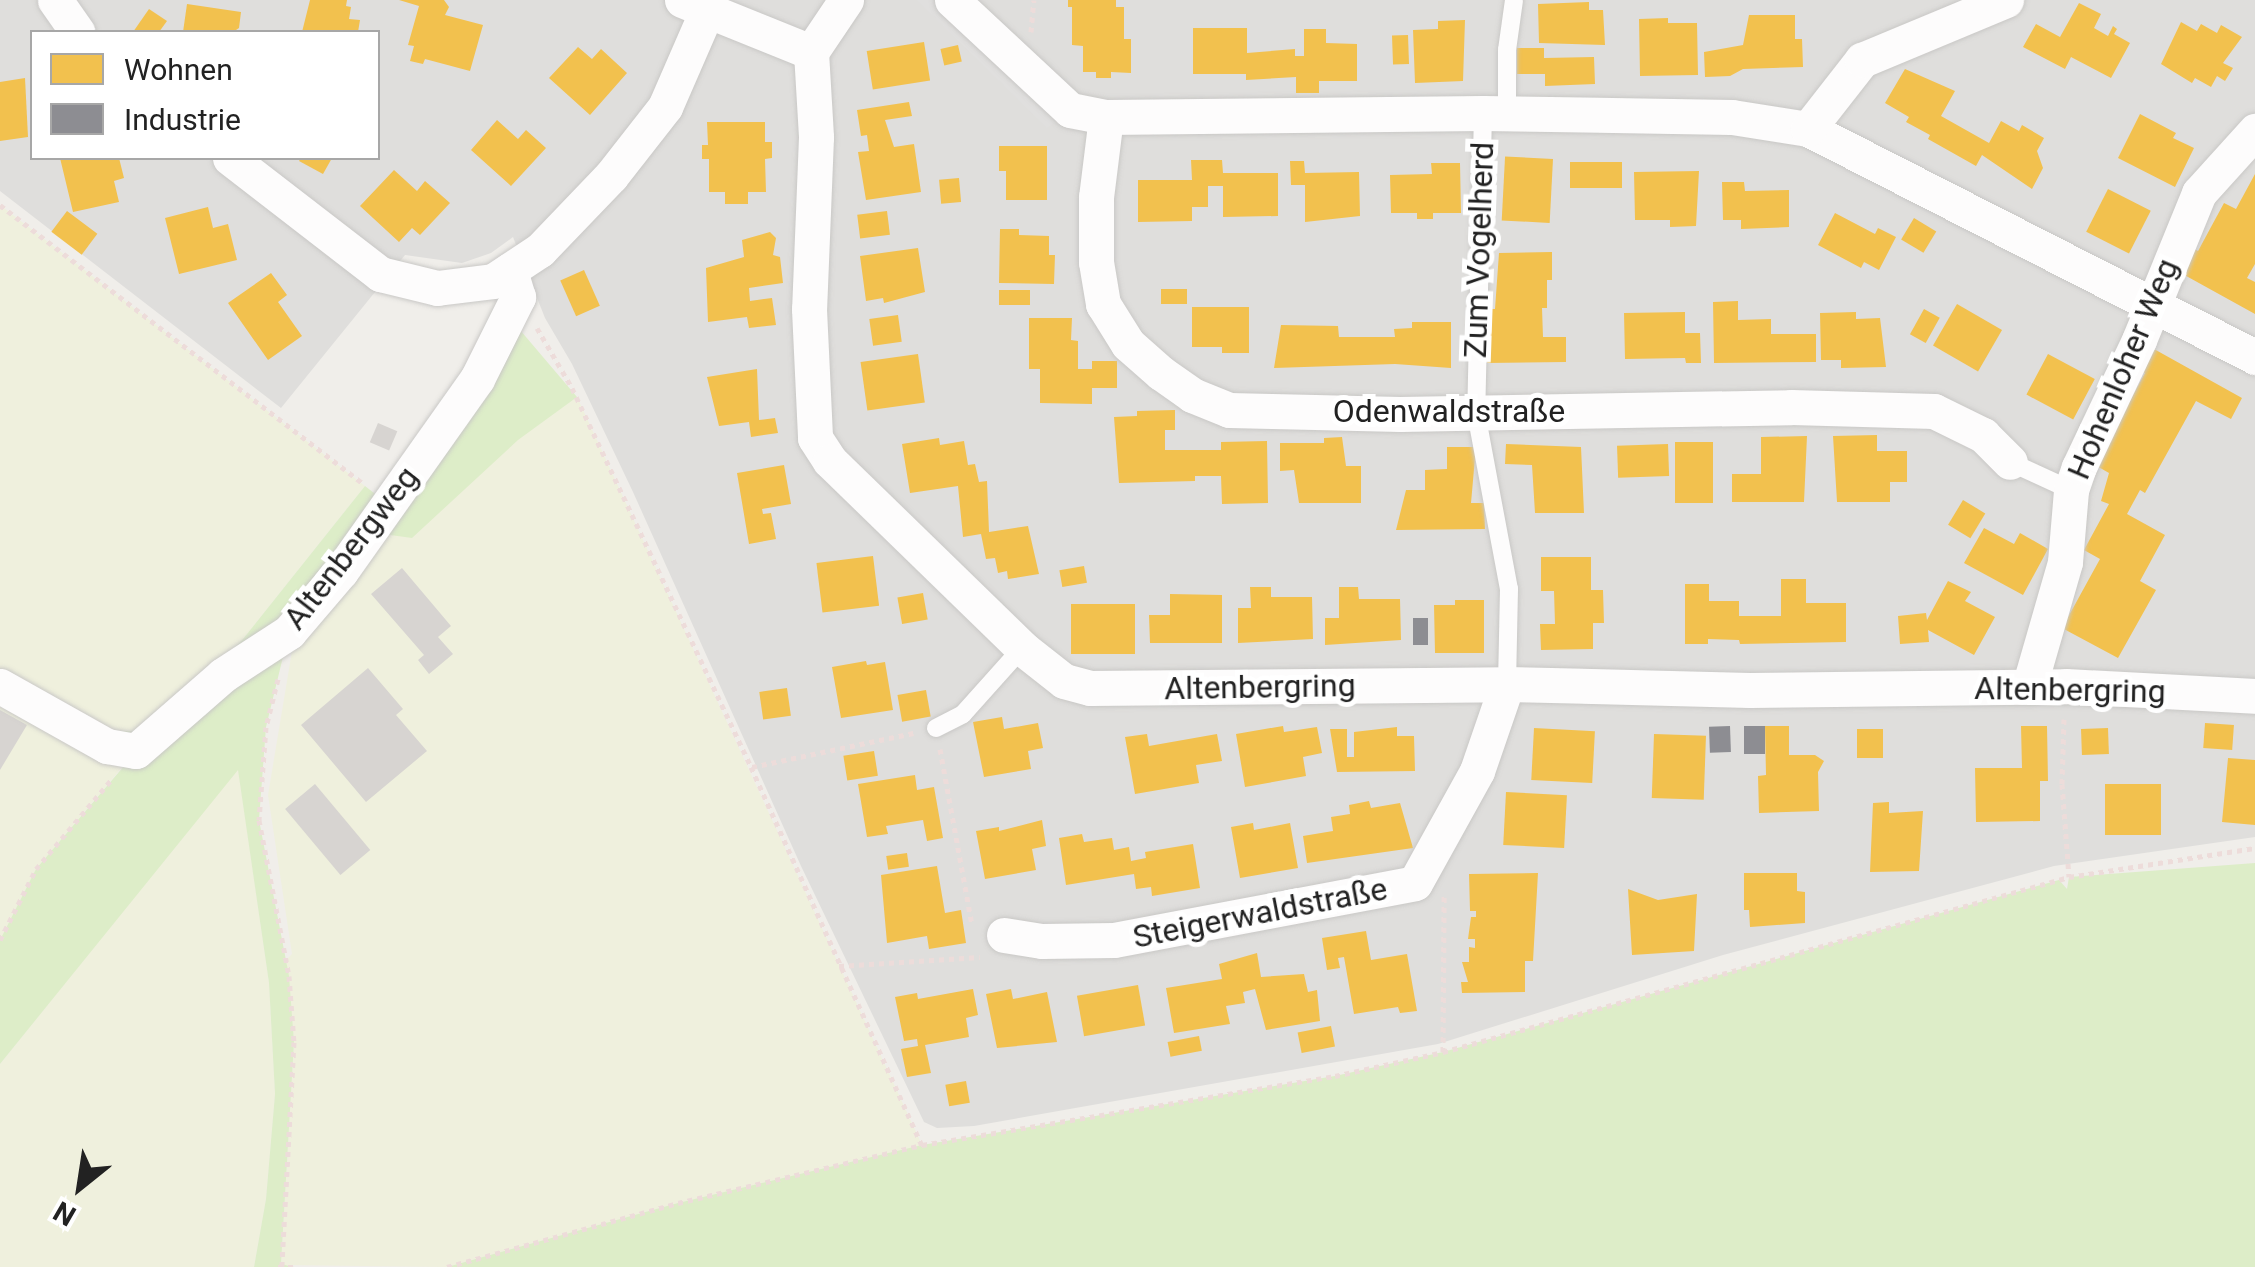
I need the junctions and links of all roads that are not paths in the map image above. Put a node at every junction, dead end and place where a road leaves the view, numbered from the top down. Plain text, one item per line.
1 (55, 0) edge
2 (846, 0) edge
3 (952, 0) edge
4 (1514, 0) edge
5 (2006, 0) edge
6 (695, 4) edge
7 (76, 30) edge
8 (811, 52) junction
9 (1495, 113) junction
10 (1106, 117) junction
11 (1808, 129) junction
12 (2255, 131) edge
13 (233, 160) edge
14 (513, 287) junction
15 (2152, 304) junction
16 (2255, 356) edge
17 (1476, 413) junction
18 (2010, 462) joint
19 (2071, 490) junction
20 (1022, 648) junction
21 (1507, 684) junction
22 (0, 686) edge
23 (2029, 687) junction
24 (2255, 696) edge
25 (936, 728) road end
26 (1004, 935) road end

1 - 7 street
2 - 8 street
3 - 10 street
4 - 9 lane, Zum Vogelherd
5 - 11 street
6 - 8 street
6 - 14 street
8 - 20 street, Altenbergring
9 - 10 street
9 - 11 street
9 - 17 lane, Zum Vogelherd
10 - 17 street, Odenwaldstraße
11 - 15 street
12 - 15 street, Hohenloher Weg
13 - 14 street
14 - 22 street, Altenbergweg
15 - 16 street
15 - 19 street, Hohenloher Weg
17 - 18 street, Odenwaldstraße
17 - 21 lane, Zum Vogelherd
18 - 19 lane
19 - 23 street, Hohenloher Weg
20 - 21 street, Altenbergring
20 - 25 lane
21 - 23 street, Altenbergring
21 - 26 street, Steigerwaldstraße
23 - 24 street, Altenbergring

